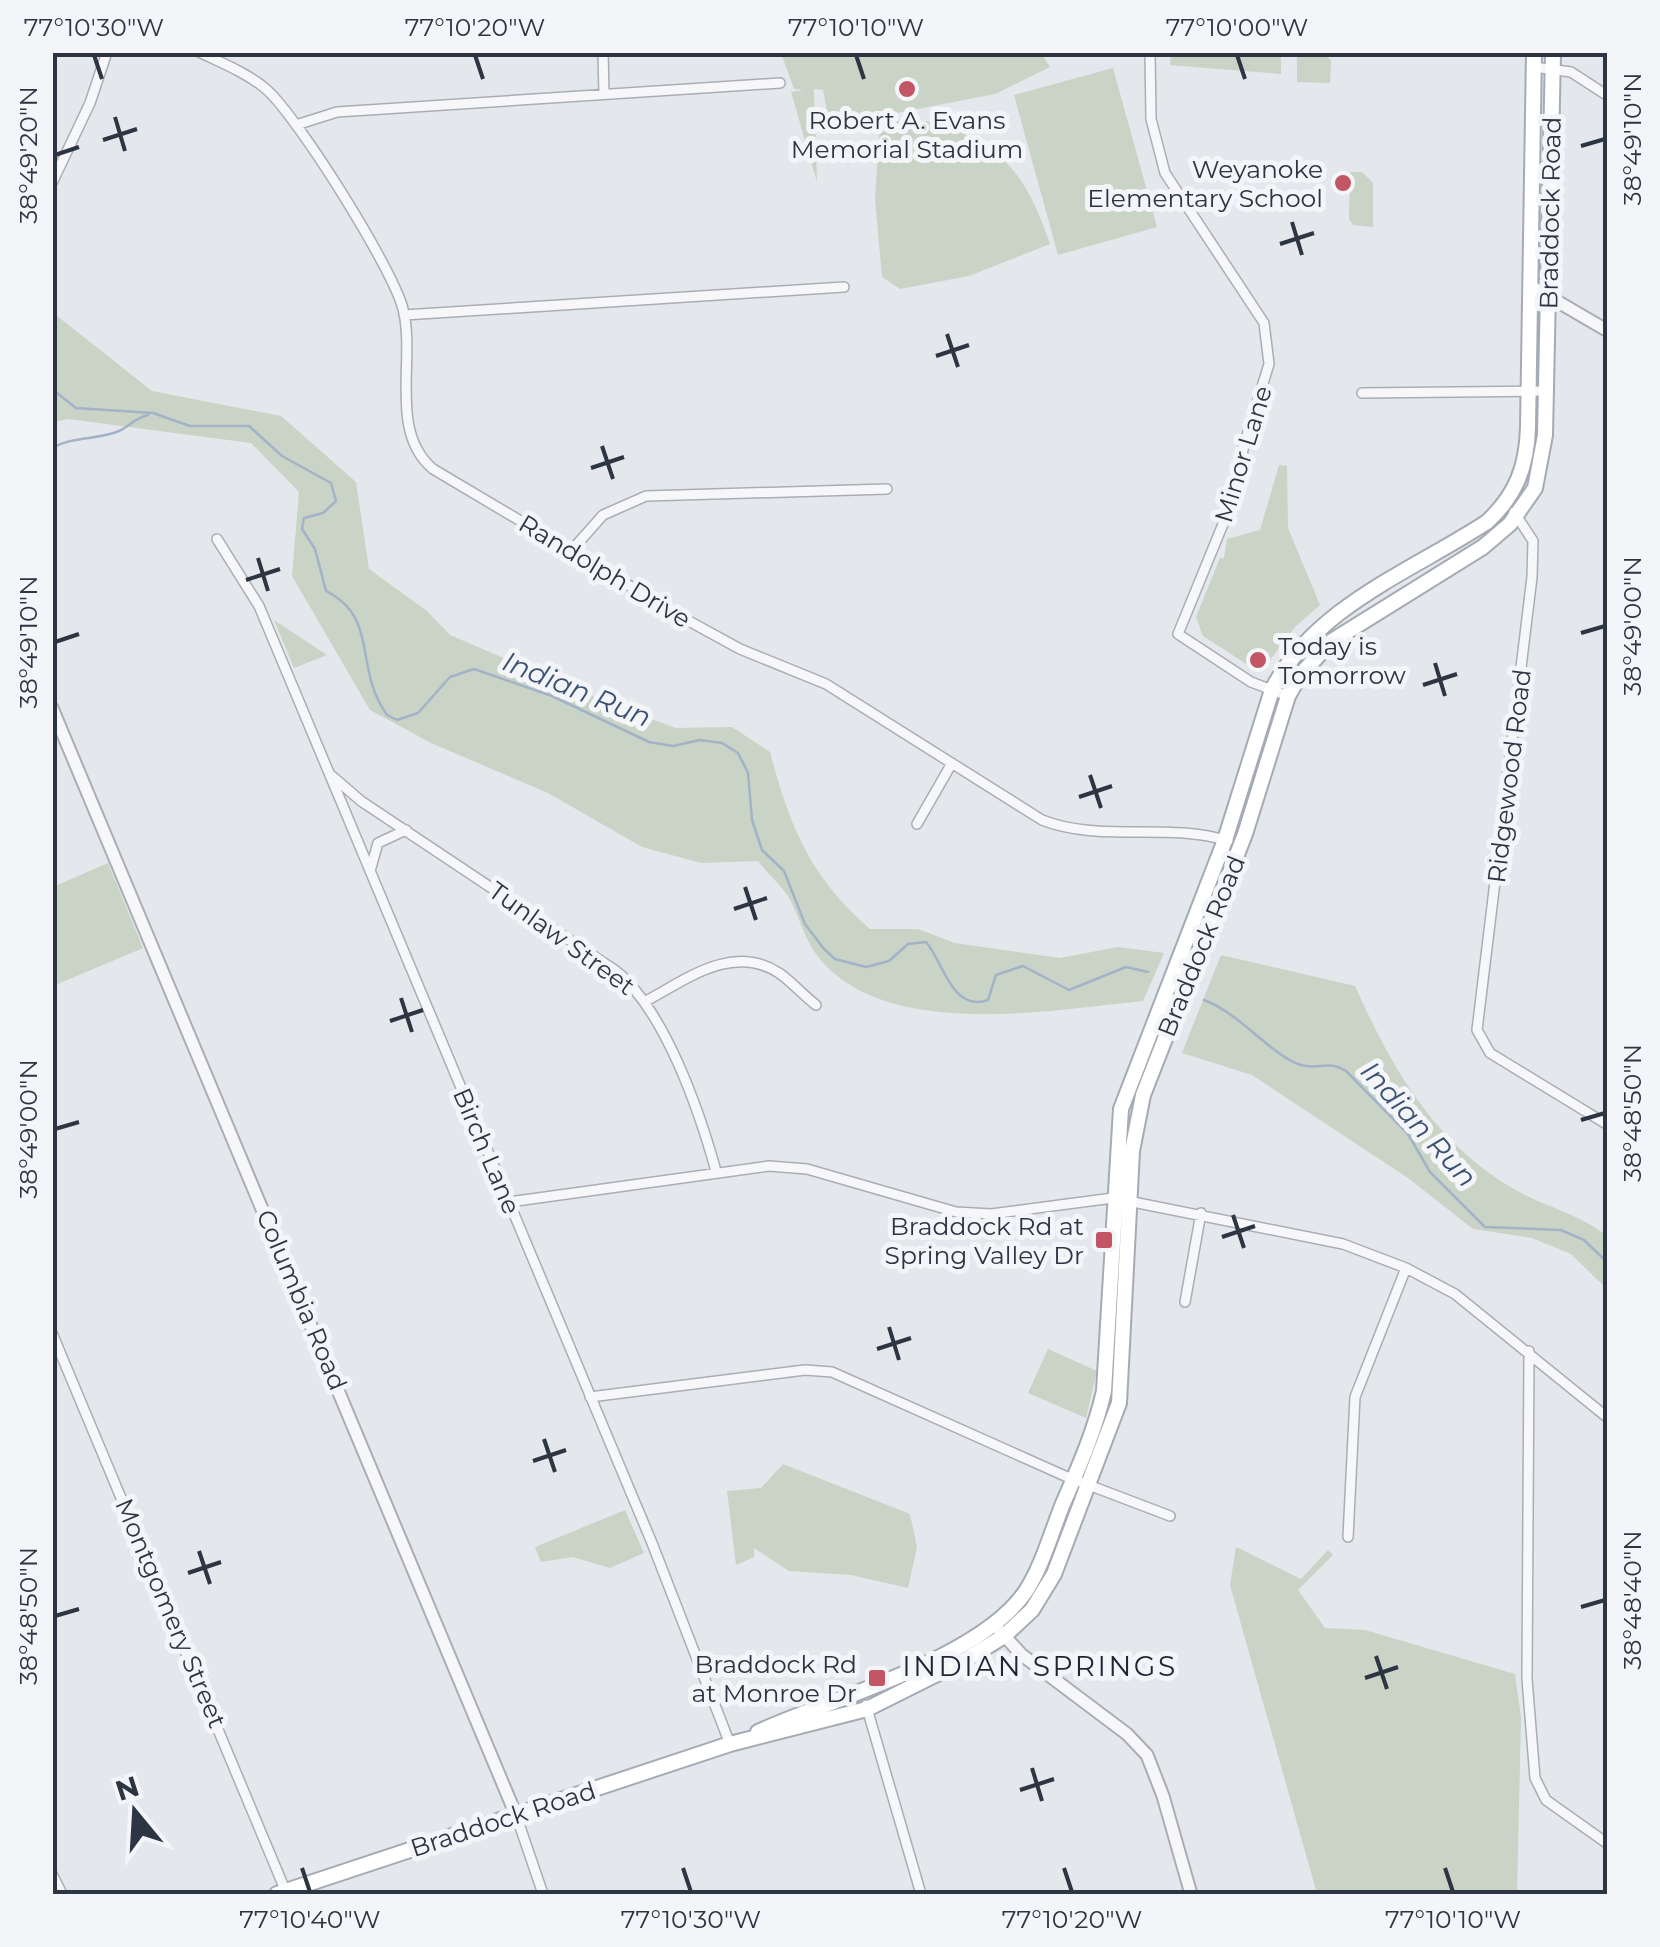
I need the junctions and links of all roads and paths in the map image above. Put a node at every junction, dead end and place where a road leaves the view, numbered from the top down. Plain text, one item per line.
1 (107, 52) edge
2 (199, 52) edge
3 (603, 52) edge
4 (1150, 52) edge
5 (1534, 60) edge
6 (1553, 60) edge
7 (780, 83) dead end
8 (604, 94) junction
9 (1608, 96) edge
10 (296, 126) junction
11 (52, 183) edge
12 (1531, 286) junction
13 (844, 287) dead end
14 (1548, 295) junction
15 (404, 314) junction
16 (1608, 331) edge
17 (1546, 391) junction
18 (1362, 392) dead end
19 (1528, 392) junction
20 (886, 489) dead end
21 (1507, 503) junction
22 (1518, 516) junction
23 (217, 539) dead end
24 (571, 551) junction
25 (1272, 690) junction
26 (1288, 696) junction
27 (52, 708) edge
28 (952, 763) junction
29 (326, 770) junction
30 (917, 824) dead end
31 (406, 830) junction
32 (1225, 840) junction
33 (1241, 846) junction
34 (370, 874) junction
35 (646, 1001) junction
36 (816, 1005) dead end
37 (1608, 1125) edge
38 (716, 1170) junction
39 (1113, 1198) junction
40 (1130, 1200) junction
41 (508, 1202) junction
42 (1201, 1213) junction
43 (1406, 1268) junction
44 (1186, 1302) dead end
45 (52, 1333) edge
46 (1529, 1351) junction
47 (590, 1397) junction
48 (1608, 1418) edge
49 (1074, 1480) junction
50 (1090, 1486) junction
51 (1170, 1516) dead end
52 (1348, 1536) dead end
53 (993, 1624) junction
54 (1004, 1636) junction
55 (862, 1692) junction
56 (867, 1708) junction
57 (730, 1744) junction
58 (516, 1815) junction
59 (1608, 1844) edge
60 (52, 1874) edge
61 (62, 1894) edge
62 (283, 1894) edge
63 (543, 1894) edge
64 (920, 1894) edge
65 (1190, 1894) edge

1 - 11 street
2 - 10 street, Randolph Drive
3 - 8 street
4 - 25 street, Minor Lane
5 - 6 street
5 - 12 main road, Braddock Road
6 - 9 street
6 - 14 main road, Braddock Road
7 - 8 street
8 - 10 street
10 - 15 street, Randolph Drive
12 - 14 street
12 - 19 main road, Braddock Road
13 - 15 street
14 - 16 street
14 - 17 main road, Braddock Road
15 - 24 street, Randolph Drive
17 - 19 street
17 - 22 main road, Braddock Road
18 - 19 street
19 - 21 main road, Braddock Road
20 - 24 street
21 - 22 street, Ridgewood Road
21 - 25 main road, Braddock Road
22 - 26 main road, Braddock Road
22 - 37 street, Ridgewood Road
23 - 29 street, Birch Lane
24 - 28 street, Randolph Drive
25 - 26 street, Minor Lane
25 - 32 main road, Braddock Road
26 - 33 main road, Braddock Road
27 - 58 street, Columbia Road
28 - 30 street
28 - 32 street, Randolph Drive
29 - 31 street, Tunlaw Street
29 - 34 street, Birch Lane
31 - 34 street
31 - 35 street, Tunlaw Street
32 - 33 street, Randolph Drive
32 - 39 main road, Braddock Road
33 - 40 main road, Braddock Road
34 - 41 street, Birch Lane
35 - 36 street
35 - 38 street, Tunlaw Street
38 - 39 street
38 - 41 street
39 - 40 street
39 - 49 main road, Braddock Road
40 - 42 street
40 - 50 main road, Braddock Road
41 - 47 street, Birch Lane
42 - 43 street
42 - 44 street
43 - 46 street
43 - 52 street
45 - 62 street, Montgomery Street
46 - 48 street
46 - 59 street
47 - 49 street
47 - 57 street, Birch Lane
49 - 50 street
49 - 53 main road, Braddock Road
50 - 51 street
50 - 54 main road, Braddock Road
53 - 54 street
53 - 55 main road, Braddock Road
54 - 56 main road, Braddock Road
54 - 65 street
55 - 56 street
55 - 57 main road, Braddock Road
56 - 57 main road, Braddock Road
56 - 64 street
57 - 58 main road, Braddock Road
58 - 62 main road, Braddock Road
58 - 63 street, Columbia Road
60 - 61 street

